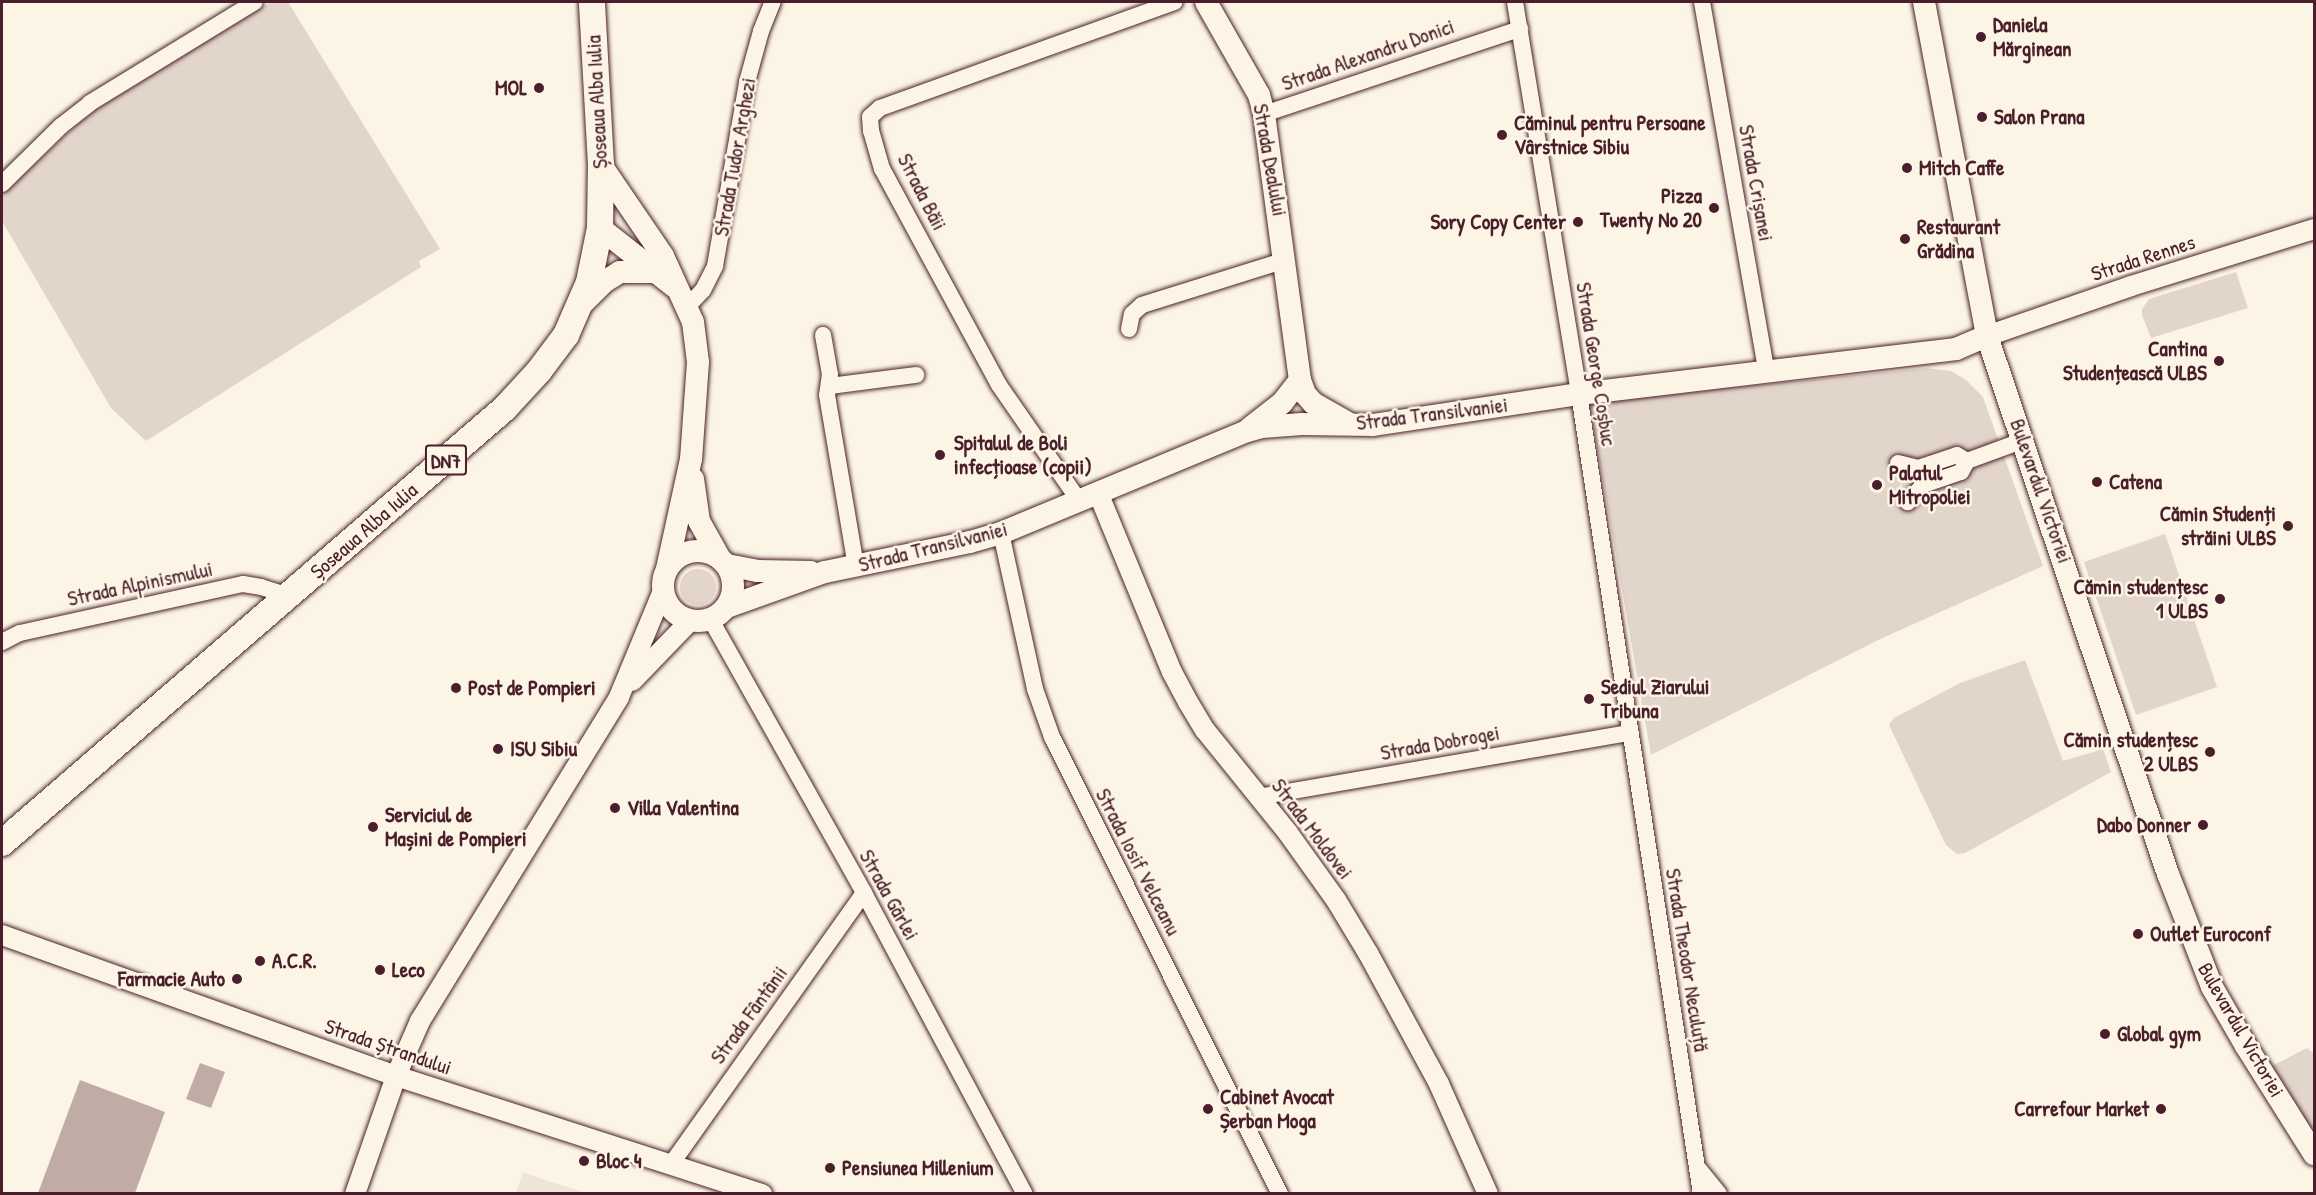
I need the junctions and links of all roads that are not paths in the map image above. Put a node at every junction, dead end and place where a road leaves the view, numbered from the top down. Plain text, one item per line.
1 (255, 2) edge
2 (592, 2) edge
3 (773, 2) edge
4 (1175, 2) edge
5 (1206, 2) edge
6 (1515, 2) edge
7 (1702, 2) edge
8 (1924, 2) edge
9 (1520, 29) junction
10 (1264, 114) junction
11 (601, 165) junction
12 (2, 184) edge
13 (600, 228) junction
14 (2314, 229) edge
15 (1286, 260) junction
16 (655, 272) junction
17 (682, 297) junction
18 (581, 305) junction
19 (1129, 329) dead end
20 (823, 335) dead end
21 (1987, 336) junction
22 (1767, 373) junction
23 (916, 375) dead end
24 (1300, 380) junction
25 (830, 386) junction
26 (1579, 394) junction
27 (1354, 426) junction
28 (1246, 431) junction
29 (2024, 440) junction
30 (691, 459) junction
31 (1967, 461) junction
32 (1898, 463) dead end
33 (1918, 468) junction
34 (1923, 485) junction
35 (1089, 498) junction
36 (1908, 502) dead end
37 (1001, 533) junction
38 (723, 561) junction
39 (856, 566) junction
40 (825, 572) junction
41 (665, 580) junction
42 (289, 596) junction
43 (709, 616) junction
44 (2, 642) edge
45 (619, 697) junction
46 (1629, 733) junction
47 (1258, 797) junction
48 (2, 843) edge
49 (864, 893) junction
50 (2, 935) edge
51 (396, 1076) junction
52 (2314, 1154) edge
53 (672, 1163) junction
54 (1698, 1167) junction
55 (355, 1194) edge
56 (762, 1194) edge
57 (1025, 1194) edge
58 (1280, 1194) edge
59 (1488, 1194) edge
60 (1701, 1194) edge
61 (1719, 1194) edge

1 - 12 street
2 - 11 main road, Șoseaua Alba Iulia / DN7
3 - 17 street, Strada Tudor Arghezi
4 - 35 street, Strada Băii
5 - 10 main road, Strada Dealului
6 - 9 street, Strada George Coșbuc
7 - 22 street, Strada Crișanei
8 - 21 main road, Bulevardul Victoriei
9 - 10 street, Strada Alexandru Donici
9 - 26 street, Strada George Coșbuc
10 - 15 main road, Strada Dealului
11 - 13 main road, Șoseaua Alba Iulia / DN7
11 - 17 main road
13 - 16 main road
13 - 18 main road, Șoseaua Alba Iulia / DN7
14 - 21 street, Strada Rennes
15 - 19 street
15 - 24 main road, Strada Dealului
16 - 17 main road
16 - 18 main road
17 - 30 main road
18 - 42 main road, Șoseaua Alba Iulia / DN7
20 - 25 street
21 - 22 main road, Strada Transilvaniei
21 - 29 main road, Bulevardul Victoriei
22 - 26 main road, Strada Transilvaniei
23 - 25 street
24 - 27 main road, Strada Dealului
24 - 28 main road
25 - 39 street
26 - 27 main road, Strada Transilvaniei
26 - 46 street, Strada George Coșbuc
27 - 28 main road, Strada Transilvaniei
28 - 35 main road, Strada Transilvaniei
29 - 31 street
29 - 52 main road, Bulevardul Victoriei
30 - 38 main road
30 - 41 main road
31 - 33 street
31 - 34 street
32 - 33 street
33 - 34 street
34 - 36 street
35 - 37 main road, Strada Transilvaniei
35 - 47 street, Strada Moldovei
37 - 39 main road, Strada Transilvaniei
37 - 58 street, Strada Iosif Velceanu
38 - 40 main road, Strada Transilvaniei
38 - 41 main road
38 - 43 main road
39 - 40 main road, Strada Transilvaniei
40 - 43 main road, Strada Transilvaniei
41 - 43 main road
41 - 45 street
42 - 44 street, Strada Alpinismului
42 - 48 main road, Șoseaua Alba Iulia / DN7
43 - 45 street
43 - 49 street, Strada Gârlei
45 - 51 street
46 - 47 street, Strada Dobrogei
46 - 54 street, Strada Theodor Neculuță
47 - 59 street, Strada Moldovei
49 - 53 street, Strada Fântânii
49 - 57 street, Strada Gârlei
50 - 51 street, Strada Ștrandului
51 - 53 street, Strada Ștrandului
51 - 55 street
53 - 56 street, Strada Ștrandului
54 - 60 street, Strada Theodor Neculuță
54 - 61 street

